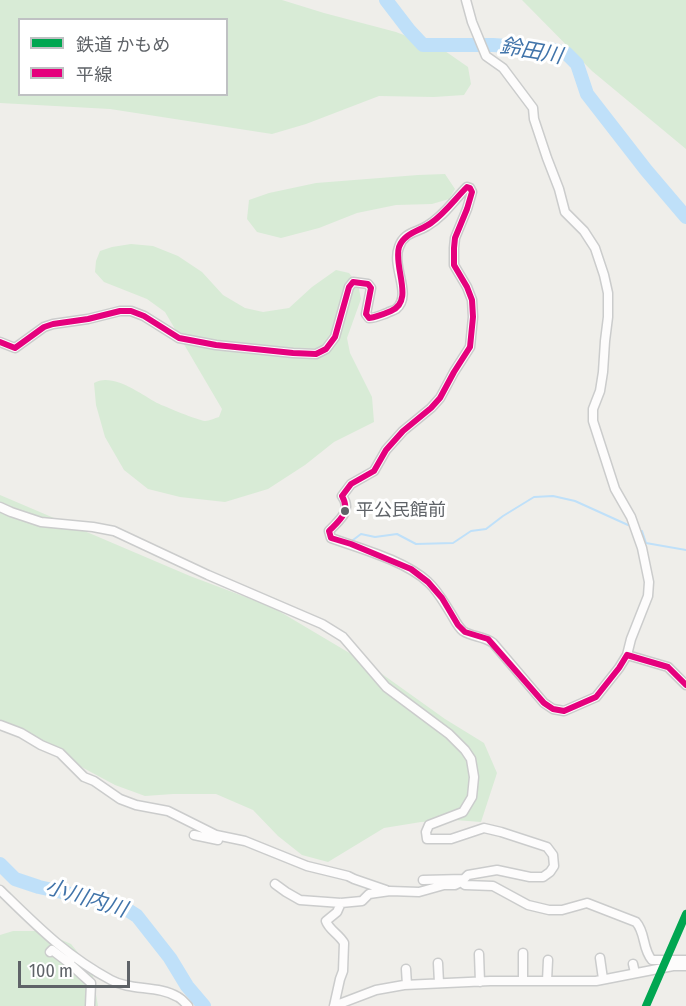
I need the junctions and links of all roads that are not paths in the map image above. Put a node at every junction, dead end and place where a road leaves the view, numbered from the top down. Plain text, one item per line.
1 (466, 0) edge
2 (0, 342) edge
3 (0, 507) edge
4 (627, 656) junction
5 (686, 685) edge
6 (0, 725) edge
7 (194, 835) dead end
8 (228, 838) junction
9 (423, 880) dead end
10 (463, 880) junction
11 (275, 884) dead end
12 (0, 890) edge
13 (390, 891) junction
14 (341, 903) junction
15 (50, 952) dead end
16 (523, 953) dead end
17 (479, 954) dead end
18 (600, 958) dead end
19 (70, 960) junction
20 (548, 960) dead end
21 (686, 960) edge
22 (438, 963) dead end
23 (686, 966) edge
24 (406, 969) dead end
25 (603, 979) junction
26 (523, 981) junction
27 (547, 981) junction
28 (480, 982) junction
29 (439, 983) junction
30 (407, 985) junction
31 (90, 1006) edge
32 (188, 1006) edge
33 (334, 1006) edge

1 - 4 street
2 - 4 street
3 - 10 street
4 - 5 street
6 - 8 street
7 - 8 street
8 - 13 street
9 - 10 street
10 - 13 street
10 - 21 street
11 - 14 street
12 - 19 street
13 - 14 street
14 - 33 street
15 - 19 street
16 - 26 street
17 - 28 street
18 - 25 street
19 - 31 street
19 - 32 street
20 - 27 street
22 - 29 street
23 - 25 street
24 - 30 street
25 - 27 street
26 - 27 street
26 - 28 street
28 - 29 street
29 - 30 street
30 - 33 street

